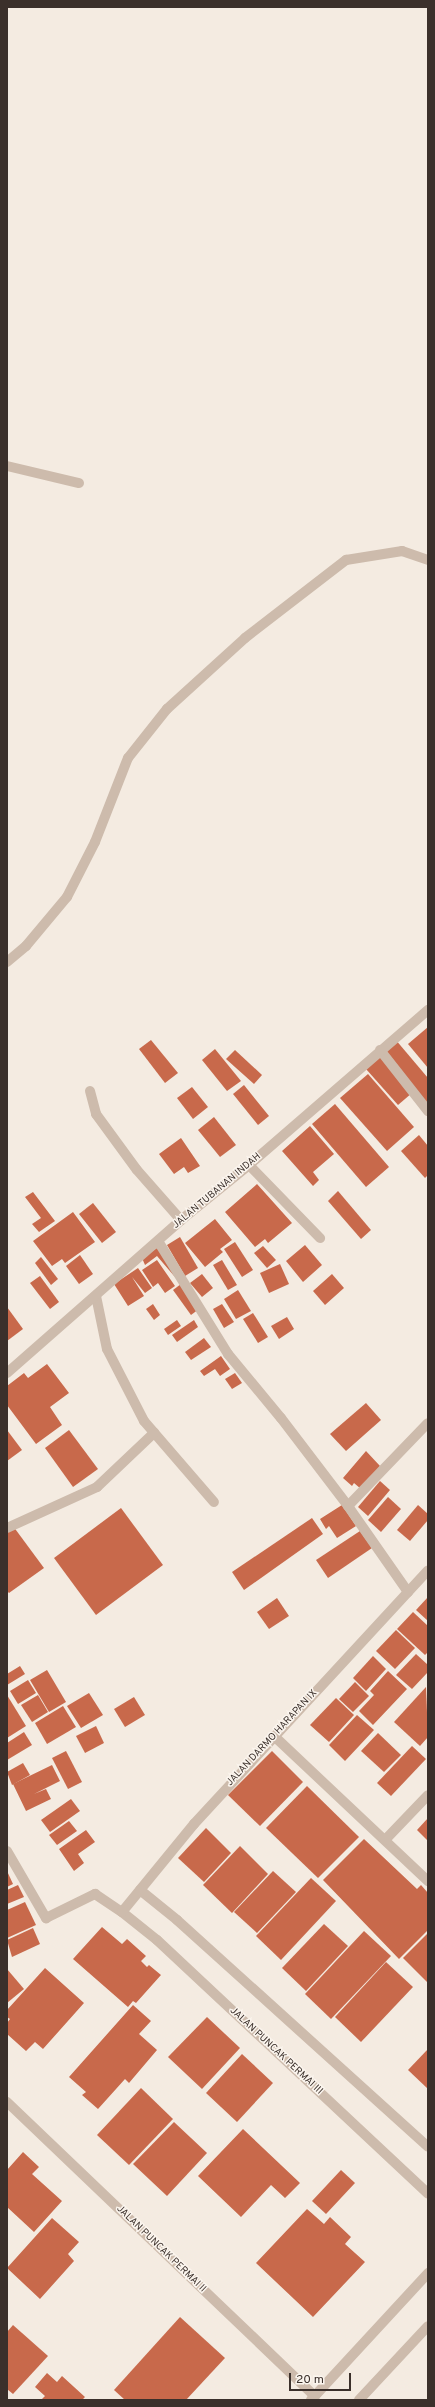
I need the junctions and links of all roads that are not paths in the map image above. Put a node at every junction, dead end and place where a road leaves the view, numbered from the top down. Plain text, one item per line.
1 (7, 466) edge
2 (79, 484) dead end
3 (428, 560) edge
4 (7, 962) edge
5 (428, 1010) edge
6 (380, 1050) junction
7 (90, 1091) dead end
8 (428, 1111) edge
9 (249, 1165) junction
10 (181, 1220) junction
11 (320, 1238) dead end
12 (158, 1241) junction
13 (96, 1296) junction
14 (7, 1373) edge
15 (428, 1423) edge
16 (154, 1433) junction
17 (214, 1502) dead end
18 (348, 1506) junction
19 (7, 1528) edge
20 (428, 1570) edge
21 (408, 1592) junction
22 (274, 1736) junction
23 (428, 1794) edge
24 (385, 1840) junction
25 (7, 1851) edge
26 (428, 1881) edge
27 (140, 1890) junction
28 (122, 1912) junction
29 (7, 2102) edge
30 (428, 2147) edge
31 (428, 2194) edge
32 (428, 2274) edge
33 (428, 2326) edge
34 (313, 2398) edge
35 (359, 2400) edge

1 - 2 street
3 - 4 street
5 - 6 street, JALAN TUBANAN INDAH
6 - 8 street
6 - 9 street, JALAN TUBANAN INDAH
7 - 10 street
9 - 10 street, JALAN TUBANAN INDAH
9 - 11 street
10 - 12 street, JALAN TUBANAN INDAH
12 - 13 street, JALAN TUBANAN INDAH
12 - 18 street
13 - 14 street, JALAN TUBANAN INDAH
13 - 16 street
15 - 18 street
16 - 17 street
16 - 19 street
18 - 21 street
20 - 21 street, JALAN DARMO HARAPAN IX
21 - 22 street, JALAN DARMO HARAPAN IX
22 - 24 street
22 - 27 street, JALAN DARMO HARAPAN IX
23 - 24 street
24 - 26 street
25 - 28 street
27 - 28 street, JALAN DARMO HARAPAN IX
27 - 30 street
28 - 31 street, JALAN PUNCAK PERMAI III
29 - 34 street, JALAN PUNCAK PERMAI II
32 - 34 street
33 - 35 street

